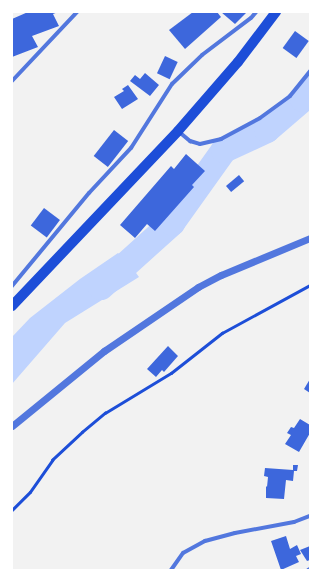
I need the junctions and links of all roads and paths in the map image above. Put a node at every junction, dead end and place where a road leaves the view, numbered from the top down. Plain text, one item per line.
1 (77, 12) edge
2 (256, 12) edge
3 (276, 12) edge
4 (310, 71) edge
5 (12, 81) edge
6 (178, 131) junction
7 (310, 238) edge
8 (310, 285) edge
9 (12, 286) edge
10 (12, 306) edge
11 (12, 426) edge
12 (12, 510) edge
13 (310, 516) edge
14 (172, 570) edge

1 - 5 street
2 - 9 street
3 - 6 main road
4 - 6 street
6 - 10 main road
7 - 11 street
8 - 12 path
13 - 14 street

